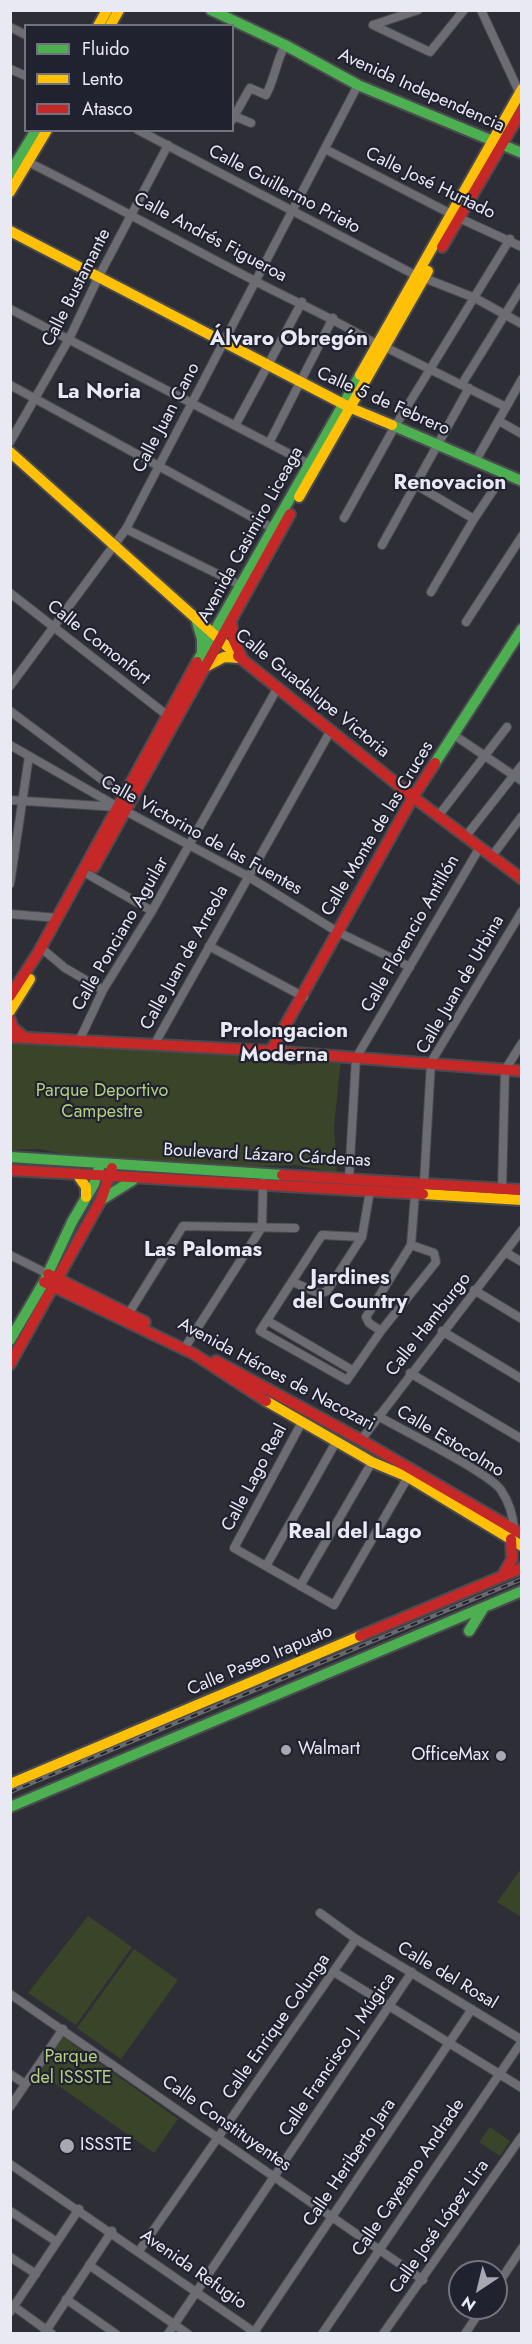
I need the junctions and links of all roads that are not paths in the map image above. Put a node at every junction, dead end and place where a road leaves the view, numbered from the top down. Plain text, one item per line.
1 (107, 10) edge
2 (119, 10) edge
3 (211, 10) edge
4 (418, 10) edge
5 (464, 10) edge
6 (481, 10) edge
7 (99, 24) edge
8 (111, 24) edge
9 (10, 27) edge
10 (24, 34) edge
11 (285, 45) junction
12 (10, 69) edge
13 (24, 75) edge
14 (358, 85) junction
15 (521, 95) edge
16 (236, 105) edge
17 (522, 110) edge
18 (234, 118) edge
19 (251, 123) dead end
20 (35, 132) edge
21 (46, 132) edge
22 (142, 132) edge
23 (168, 145) junction
24 (510, 147) edge
25 (325, 149) junction
26 (28, 162) junction
27 (10, 173) edge
28 (10, 192) edge
29 (293, 212) junction
30 (132, 213) junction
31 (455, 216) junction
32 (10, 231) edge
33 (510, 239) junction
34 (522, 247) edge
35 (99, 276) junction
36 (420, 277) junction
37 (256, 282) junction
38 (522, 287) edge
39 (475, 298) junction
40 (302, 302) junction
41 (10, 309) edge
42 (506, 314) junction
43 (333, 318) junction
44 (522, 324) edge
45 (69, 339) junction
46 (224, 342) junction
47 (380, 345) junction
48 (268, 365) junction
49 (429, 369) junction
50 (522, 379) edge
51 (300, 382) junction
52 (10, 386) edge
53 (465, 386) junction
54 (37, 399) junction
55 (190, 404) junction
56 (348, 406) junction
57 (506, 407) junction
58 (499, 421) junction
59 (236, 424) junction
60 (394, 428) junction
61 (522, 434) edge
62 (10, 442) edge
63 (269, 443) junction
64 (438, 445) junction
65 (10, 452) edge
66 (475, 462) junction
67 (309, 464) junction
68 (158, 465) junction
69 (504, 474) junction
70 (522, 481) edge
71 (416, 484) junction
72 (344, 518) dead end
73 (474, 519) junction
74 (126, 529) junction
75 (274, 529) junction
76 (522, 536) edge
77 (382, 545) dead end
78 (114, 546) junction
79 (240, 585) junction
80 (431, 592) dead end
81 (10, 593) edge
82 (195, 619) junction
83 (231, 622) junction
84 (466, 622) dead end
85 (54, 628) junction
86 (522, 629) edge
87 (218, 638) junction
88 (243, 660) junction
89 (204, 663) junction
90 (10, 686) edge
91 (278, 687) junction
92 (10, 711) edge
93 (168, 716) junction
94 (507, 727) dead end
95 (331, 730) junction
96 (454, 735) junction
97 (10, 745) edge
98 (29, 756) junction
99 (485, 756) junction
100 (522, 765) edge
101 (513, 775) junction
102 (522, 781) edge
103 (124, 796) junction
104 (413, 797) junction
105 (10, 801) edge
106 (22, 802) junction
107 (122, 809) junction
108 (439, 815) junction
109 (522, 816) edge
110 (466, 836) junction
111 (189, 844) junction
112 (480, 847) junction
113 (492, 856) junction
114 (89, 875) junction
115 (249, 877) junction
116 (521, 877) edge
117 (10, 884) edge
118 (522, 910) edge
119 (152, 911) junction
120 (10, 914) edge
121 (58, 918) junction
122 (336, 931) junction
123 (209, 946) junction
124 (46, 952) junction
125 (410, 968) junction
126 (103, 990) junction
127 (10, 996) edge
128 (304, 997) junction
129 (10, 1011) edge
130 (10, 1020) edge
131 (10, 1037) edge
132 (24, 1037) junction
133 (80, 1040) junction
134 (522, 1043) edge
135 (154, 1045) junction
136 (272, 1051) junction
137 (356, 1058) junction
138 (431, 1062) junction
139 (505, 1070) junction
140 (522, 1071) edge
141 (10, 1157) edge
142 (100, 1162) junction
143 (112, 1163) junction
144 (10, 1170) edge
145 (77, 1174) junction
146 (98, 1176) junction
147 (110, 1177) junction
148 (349, 1178) junction
149 (134, 1179) junction
150 (262, 1183) junction
151 (424, 1183) junction
152 (502, 1189) junction
153 (522, 1190) edge
154 (370, 1191) junction
155 (415, 1194) junction
156 (86, 1197) junction
157 (101, 1200) junction
158 (522, 1200) edge
159 (262, 1227) junction
160 (295, 1227) dead end
161 (522, 1230) edge
162 (362, 1237) junction
163 (411, 1245) junction
164 (505, 1252) junction
165 (10, 1255) edge
166 (522, 1262) edge
167 (50, 1280) junction
168 (293, 1282) junction
169 (474, 1290) junction
170 (129, 1313) junction
171 (522, 1319) edge
172 (267, 1321) junction
173 (381, 1331) junction
174 (442, 1331) junction
175 (10, 1340) edge
176 (185, 1347) junction
177 (10, 1364) edge
178 (352, 1370) junction
179 (410, 1373) junction
180 (522, 1379) edge
181 (378, 1416) junction
182 (302, 1422) junction
183 (522, 1439) edge
184 (361, 1440) junction
185 (336, 1442) junction
186 (372, 1462) junction
187 (408, 1477) junction
188 (522, 1520) edge
189 (515, 1534) edge
190 (522, 1546) edge
191 (266, 1566) junction
192 (522, 1568) edge
193 (501, 1577) junction
194 (300, 1586) junction
195 (522, 1591) edge
196 (484, 1607) junction
197 (469, 1631) dead end
198 (10, 1784) edge
199 (10, 1807) edge
200 (321, 1913) dead end
201 (356, 1939) junction
202 (334, 1972) junction
203 (412, 1972) junction
204 (10, 1994) edge
205 (391, 2006) junction
206 (472, 2009) junction
207 (63, 2030) junction
208 (522, 2040) edge
209 (450, 2044) junction
210 (498, 2073) junction
211 (10, 2074) edge
212 (25, 2084) junction
213 (522, 2088) edge
214 (10, 2107) edge
215 (522, 2136) edge
216 (219, 2137) junction
217 (10, 2164) edge
218 (275, 2176) junction
219 (79, 2209) junction
220 (10, 2211) edge
221 (331, 2216) junction
222 (112, 2232) junction
223 (57, 2242) junction
224 (379, 2248) junction
225 (522, 2248) edge
226 (140, 2251) junction
227 (10, 2257) edge
228 (89, 2265) junction
229 (508, 2269) edge
230 (36, 2274) junction
231 (423, 2280) junction
232 (197, 2291) junction
233 (66, 2299) junction
234 (12, 2308) edge
235 (474, 2320) edge
236 (174, 2324) junction
237 (47, 2332) edge
238 (254, 2333) edge
239 (116, 2334) edge
240 (168, 2334) edge
241 (188, 2334) edge
242 (322, 2334) edge
243 (383, 2334) edge
244 (465, 2334) edge

1 - 7 main road
2 - 8 main road
3 - 11 main road, Avenida Independencia
4 - 5 street
6 - 15 street
9 - 10 street
11 - 14 main road, Avenida Independencia
11 - 16 street
12 - 13 street
14 - 24 main road, Avenida Independencia
14 - 25 street, Calle Juan Cano
15 - 24 main road, Avenida Casimiro Liceaga
17 - 24 main road, Avenida Casimiro Liceaga
18 - 19 street
20 - 27 main road
21 - 26 main road
22 - 23 street, Calle Guillermo Prieto
23 - 29 street, Calle Guillermo Prieto
23 - 30 street, Calle Bustamante
24 - 31 main road, Avenida Casimiro Liceaga
25 - 29 street, Calle Juan Cano
25 - 31 street, Calle José Hurtado
26 - 28 main road
26 - 30 street, Calle Andrés Figueroa
29 - 36 street, Calle Guillermo Prieto
29 - 37 street, Calle Juan Cano
30 - 35 street, Calle Bustamante
30 - 37 street, Calle Andrés Figueroa
31 - 33 street, Calle José Hurtado
31 - 36 main road, Avenida Casimiro Liceaga
32 - 35 main road, Calle 5 de Febrero
33 - 34 street, Calle José Hurtado
33 - 39 street
35 - 45 street, Calle Bustamante
35 - 46 main road, Calle 5 de Febrero
36 - 39 street, Calle Guillermo Prieto
36 - 47 main road, Avenida Casimiro Liceaga
37 - 40 street, Calle Andrés Figueroa
37 - 46 street, Calle Juan Cano
38 - 42 street
39 - 42 street, Calle Guillermo Prieto
39 - 49 street
40 - 43 street, Calle Andrés Figueroa
40 - 48 street
41 - 45 street
42 - 44 street, Calle Guillermo Prieto
42 - 53 street
43 - 47 street, Calle Andrés Figueroa
43 - 51 street
45 - 54 street, Calle Bustamante
45 - 55 street
46 - 48 main road, Calle 5 de Febrero
46 - 55 street, Calle Juan Cano
47 - 49 street, Calle Andrés Figueroa
47 - 56 main road, Avenida Casimiro Liceaga
48 - 51 main road, Calle 5 de Febrero
48 - 59 street
49 - 53 street, Calle Andrés Figueroa
49 - 60 street
50 - 57 street
51 - 56 main road, Calle 5 de Febrero
51 - 63 street
52 - 54 street
53 - 57 street, Calle Andrés Figueroa
53 - 64 street
54 - 62 street, Calle Bustamante
54 - 68 street
55 - 59 street
55 - 68 street, Calle Juan Cano
56 - 60 main road, Calle 5 de Febrero
56 - 67 main road, Avenida Casimiro Liceaga
56 - 83 main road, Avenida Casimiro Liceaga
57 - 58 street
58 - 61 street
58 - 66 street
59 - 63 street
60 - 64 main road, Calle 5 de Febrero
60 - 72 street
63 - 67 street
64 - 66 main road, Calle 5 de Febrero
64 - 71 street
65 - 78 main road, Calle Guadalupe Victoria
66 - 69 main road, Calle 5 de Febrero
67 - 75 main road, Avenida Casimiro Liceaga
68 - 74 street, Calle Juan Cano
68 - 75 street
69 - 70 main road, Calle 5 de Febrero
69 - 73 street
71 - 73 street
71 - 77 street
73 - 80 street
74 - 78 street, Calle Juan Cano
74 - 79 street
75 - 79 main road, Avenida Casimiro Liceaga
76 - 84 street
78 - 82 main road, Calle Guadalupe Victoria
78 - 85 street, Calle Juan Cano
79 - 87 main road, Avenida Casimiro Liceaga
81 - 85 street, Calle Comonfort
82 - 87 main road, Calle Guadalupe Victoria
82 - 89 main road
83 - 87 main road, Avenida Casimiro Liceaga
83 - 88 main road
85 - 90 street, Calle Juan Cano
85 - 93 street, Calle Comonfort
86 - 96 main road, Calle Monte de las Cruces
87 - 88 main road, Calle Guadalupe Victoria
87 - 89 main road, Avenida Casimiro Liceaga
88 - 89 main road
88 - 91 main road, Calle Guadalupe Victoria
89 - 93 main road, Avenida Casimiro Liceaga
89 - 107 main road, Avenida Casimiro Liceaga
91 - 95 main road, Calle Guadalupe Victoria
91 - 111 street, Calle Ponciano Aguilar
92 - 103 street
93 - 103 main road, Avenida Casimiro Liceaga
94 - 99 street
95 - 104 main road, Calle Guadalupe Victoria
95 - 115 street, Calle Juan de Arreola
96 - 99 street
96 - 104 main road, Calle Monte de las Cruces
97 - 98 street, Calle Victorino de las Fuentes
98 - 106 street
98 - 107 street, Calle Victorino de las Fuentes
99 - 101 street
99 - 108 street
100 - 101 street
101 - 102 street
101 - 110 street
103 - 107 main road, Avenida Casimiro Liceaga
104 - 108 main road, Calle Guadalupe Victoria
104 - 122 main road, Calle Monte de las Cruces
105 - 106 street
106 - 107 street
106 - 117 street
107 - 111 street, Calle Victorino de las Fuentes
107 - 114 main road, Avenida Casimiro Liceaga
107 - 121 main road, Avenida Casimiro Liceaga
108 - 110 main road, Calle Guadalupe Victoria
109 - 113 street
110 - 112 main road, Calle Guadalupe Victoria
111 - 115 street, Calle Victorino de las Fuentes
111 - 119 street, Calle Ponciano Aguilar
112 - 113 main road, Calle Guadalupe Victoria
112 - 125 street, Calle Florencio Antillón
113 - 116 main road, Calle Guadalupe Victoria
114 - 119 street
114 - 124 main road, Avenida Casimiro Liceaga
115 - 122 street, Calle Victorino de las Fuentes
115 - 123 street, Calle Juan de Arreola
118 - 138 street, Calle Juan de Urbina
119 - 126 street, Calle Ponciano Aguilar
120 - 121 street
121 - 127 main road, Avenida Casimiro Liceaga
122 - 125 street, Calle Victorino de las Fuentes
122 - 128 main road, Calle Monte de las Cruces
123 - 128 street
123 - 135 street, Calle Juan de Arreola
124 - 126 street
124 - 129 main road, Avenida Casimiro Liceaga
125 - 137 street, Calle Florencio Antillón
126 - 133 street, Calle Ponciano Aguilar
128 - 136 main road, Calle Monte de las Cruces
130 - 132 main road
131 - 132 main road
132 - 133 main road
133 - 135 main road
134 - 139 street
135 - 136 main road
136 - 137 main road
137 - 138 main road
137 - 148 street, Calle Florencio Antillón
138 - 139 main road
138 - 151 street, Calle Juan de Urbina
139 - 140 main road
139 - 152 street
141 - 142 main road, Boulevard Lázaro Cárdenas
142 - 143 main road, Boulevard Lázaro Cárdenas
142 - 146 main road
143 - 147 main road
143 - 148 main road, Boulevard Lázaro Cárdenas
144 - 145 main road, Boulevard Lázaro Cárdenas
145 - 146 main road, Boulevard Lázaro Cárdenas
145 - 156 main road
146 - 147 main road, Boulevard Lázaro Cárdenas
146 - 156 main road
147 - 149 main road, Boulevard Lázaro Cárdenas
147 - 157 main road
148 - 151 main road, Boulevard Lázaro Cárdenas
149 - 150 main road, Boulevard Lázaro Cárdenas
149 - 157 main road
150 - 154 main road, Boulevard Lázaro Cárdenas
150 - 159 street
151 - 152 main road, Boulevard Lázaro Cárdenas
152 - 153 main road, Boulevard Lázaro Cárdenas
154 - 155 main road, Boulevard Lázaro Cárdenas
154 - 162 street
155 - 158 main road, Boulevard Lázaro Cárdenas
155 - 163 street
156 - 167 main road
157 - 167 main road
159 - 160 street
159 - 170 street
159 - 176 street
161 - 164 street, Calle Hamburgo
162 - 168 street
162 - 168 street
163 - 173 street
163 - 173 street
164 - 166 street
164 - 169 street, Calle Hamburgo
165 - 167 street, Avenida Héroes de Nacozari
167 - 170 main road, Avenida Héroes de Nacozari
167 - 175 main road
167 - 176 main road, Avenida Héroes de Nacozari
167 - 177 main road
168 - 172 street
169 - 171 street
169 - 174 street, Calle Hamburgo
170 - 176 main road, Avenida Héroes de Nacozari
172 - 178 street
172 - 178 street
173 - 178 street
174 - 179 street, Calle Hamburgo
174 - 180 street
176 - 182 main road, Avenida Héroes de Nacozari
176 - 184 main road, Avenida Héroes de Nacozari
179 - 181 street, Calle Hamburgo
179 - 183 street
181 - 184 street, Calle Hamburgo
181 - 189 street, Calle Estocolmo
182 - 185 main road, Avenida Héroes de Nacozari
182 - 191 street, Calle Lago Real
184 - 189 main road, Avenida Héroes de Nacozari
185 - 186 main road, Avenida Héroes de Nacozari
185 - 191 street
186 - 187 main road, Avenida Héroes de Nacozari
186 - 194 street
187 - 189 main road, Avenida Héroes de Nacozari
187 - 194 street
188 - 189 street
189 - 190 main road, Avenida Héroes de Nacozari
189 - 193 main road
191 - 194 street
192 - 193 main road, Calle Paseo Irapuato
193 - 198 main road, Calle Paseo Irapuato
195 - 196 main road
196 - 197 main road
196 - 199 main road
200 - 201 street, Calle del Rosal
201 - 202 street, Calle Enrique Colunga
201 - 203 street, Calle del Rosal
202 - 205 street
202 - 216 street, Calle Enrique Colunga
203 - 205 street, Calle Francisco J. Múgica
203 - 206 street, Calle del Rosal
204 - 207 street, Calle Constituyentes
205 - 209 street
205 - 218 street, Calle Francisco J. Múgica
206 - 208 street, Calle del Rosal
206 - 209 street, Calle Heriberto Jara
207 - 212 street
207 - 216 street, Calle Constituyentes
208 - 210 street, Calle Cayetano Andrade
209 - 210 street
209 - 221 street, Calle Heriberto Jara
210 - 213 street
210 - 224 street, Calle Cayetano Andrade
211 - 212 street
212 - 214 street
215 - 231 street, Calle José López Lira
216 - 218 street, Calle Constituyentes
216 - 226 street, Calle Enrique Colunga
217 - 219 street, Avenida Refugio
218 - 221 street, Calle Constituyentes
218 - 232 street, Calle Francisco J. Múgica
219 - 222 street, Avenida Refugio
219 - 223 street
220 - 223 street
221 - 224 street, Calle Constituyentes
221 - 238 street, Calle Heriberto Jara
222 - 226 street, Avenida Refugio
222 - 228 street
223 - 230 street
224 - 231 street, Calle Constituyentes
224 - 242 street, Calle Cayetano Andrade
225 - 229 street
226 - 232 street, Avenida Refugio
227 - 230 street
228 - 233 street
228 - 236 street
230 - 234 street
231 - 243 street, Calle José López Lira
232 - 236 street, Calle Francisco J. Múgica
232 - 238 street, Avenida Refugio
233 - 237 street
233 - 239 street
234 - 237 street
235 - 244 street
236 - 240 street, Calle Francisco J. Múgica
236 - 241 street

